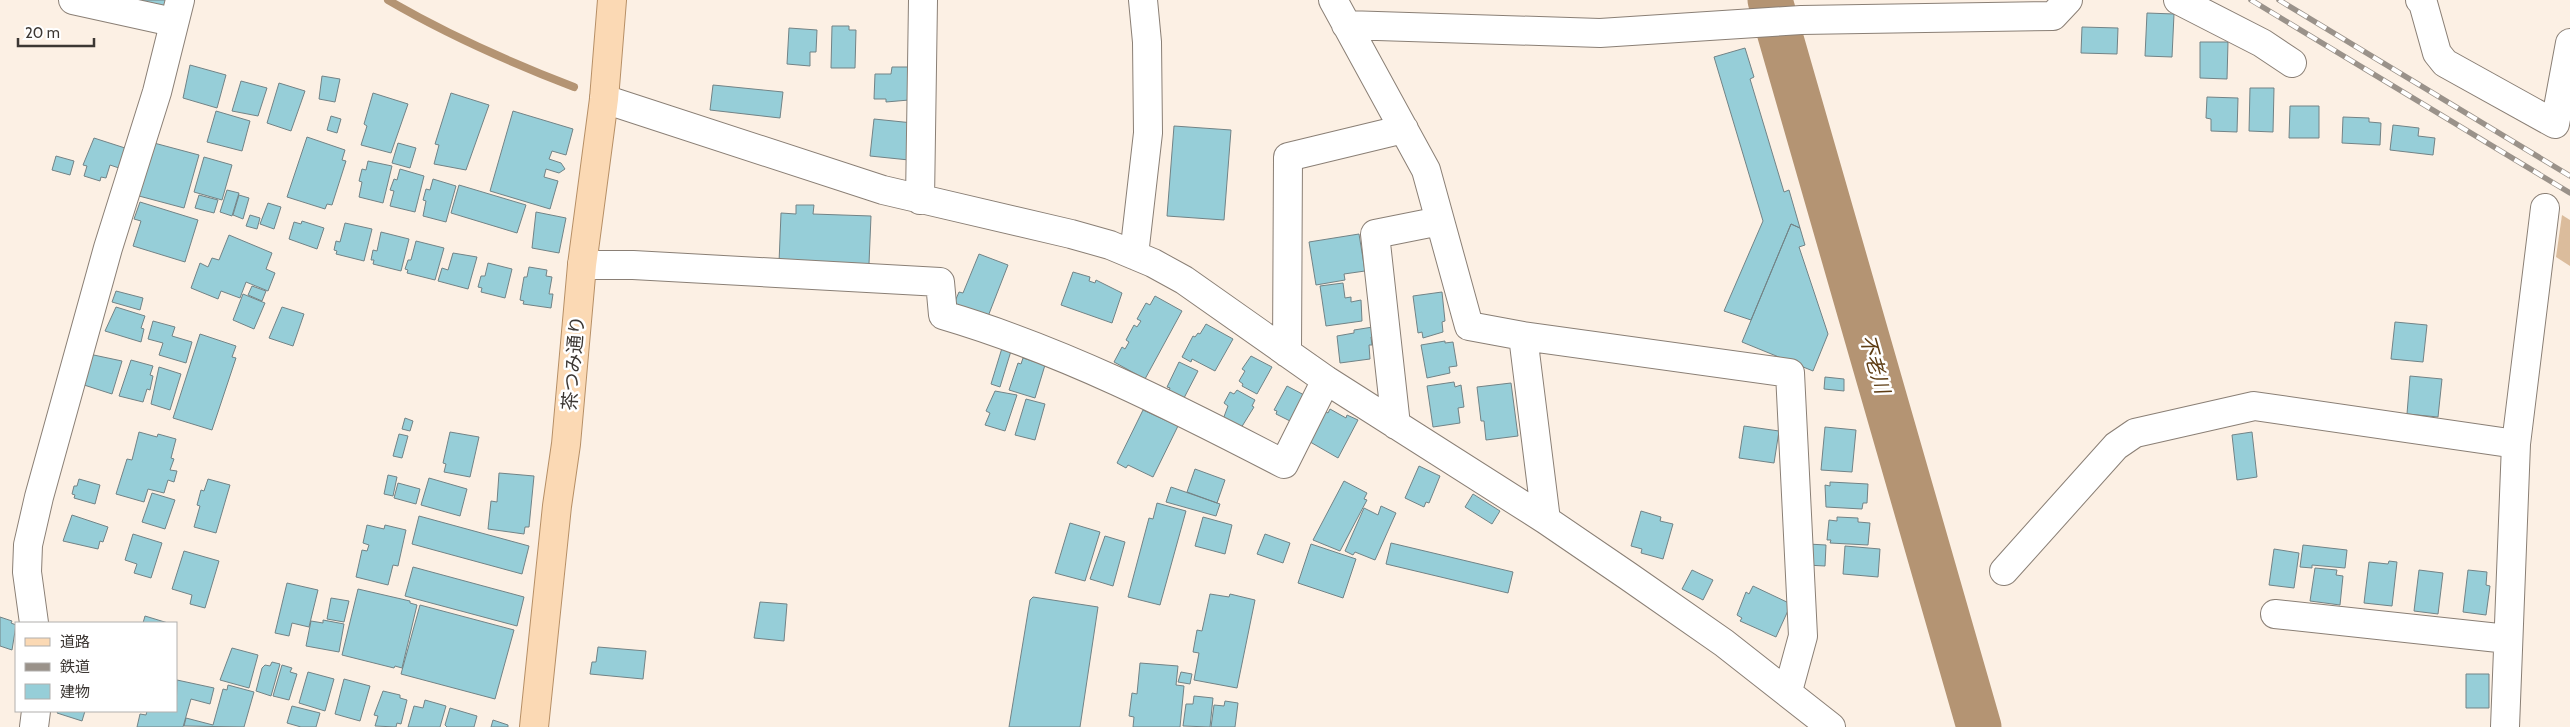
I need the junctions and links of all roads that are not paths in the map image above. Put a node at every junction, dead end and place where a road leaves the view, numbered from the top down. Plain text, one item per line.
1 (73, 0) edge
2 (612, 0) edge
3 (923, 0) edge
4 (1143, 0) edge
5 (1333, 0) edge
6 (2068, 0) edge
7 (2178, 0) edge
8 (2420, 0) edge
9 (176, 11) edge
10 (1346, 25) junction
11 (2570, 45) edge
12 (2292, 63) dead end
13 (604, 99) junction
14 (2563, 127) edge
15 (1404, 129) junction
16 (920, 200) junction
17 (2545, 208) dead end
18 (1440, 221) junction
19 (1134, 255) junction
20 (582, 265) junction
21 (1523, 336) junction
22 (1287, 353) junction
23 (1326, 380) junction
24 (1396, 425) junction
25 (2516, 444) junction
26 (1546, 520) junction
27 (2004, 572) dead end
28 (2275, 614) dead end
29 (34, 622) edge
30 (2508, 638) junction
31 (1788, 691) junction
32 (36, 712) edge
33 (34, 727) edge
34 (534, 727) edge
35 (1831, 727) edge
36 (2505, 727) edge

1 - 9 street
2 - 13 main road, 茶つみ通り
3 - 16 street
4 - 19 street
5 - 10 street
6 - 10 street
7 - 12 street
8 - 14 street
9 - 29 street
10 - 15 street
11 - 14 street
13 - 16 street
13 - 20 main road, 茶つみ通り
15 - 18 street
15 - 22 street
16 - 19 street
17 - 25 street
18 - 21 street
18 - 24 street
19 - 22 street
20 - 23 street
20 - 34 main road, 茶つみ通り
21 - 26 street
21 - 31 street
22 - 23 street
23 - 24 street
24 - 26 street
25 - 27 street
25 - 30 street
26 - 31 street
28 - 30 street
30 - 36 street
31 - 35 street
32 - 33 street

